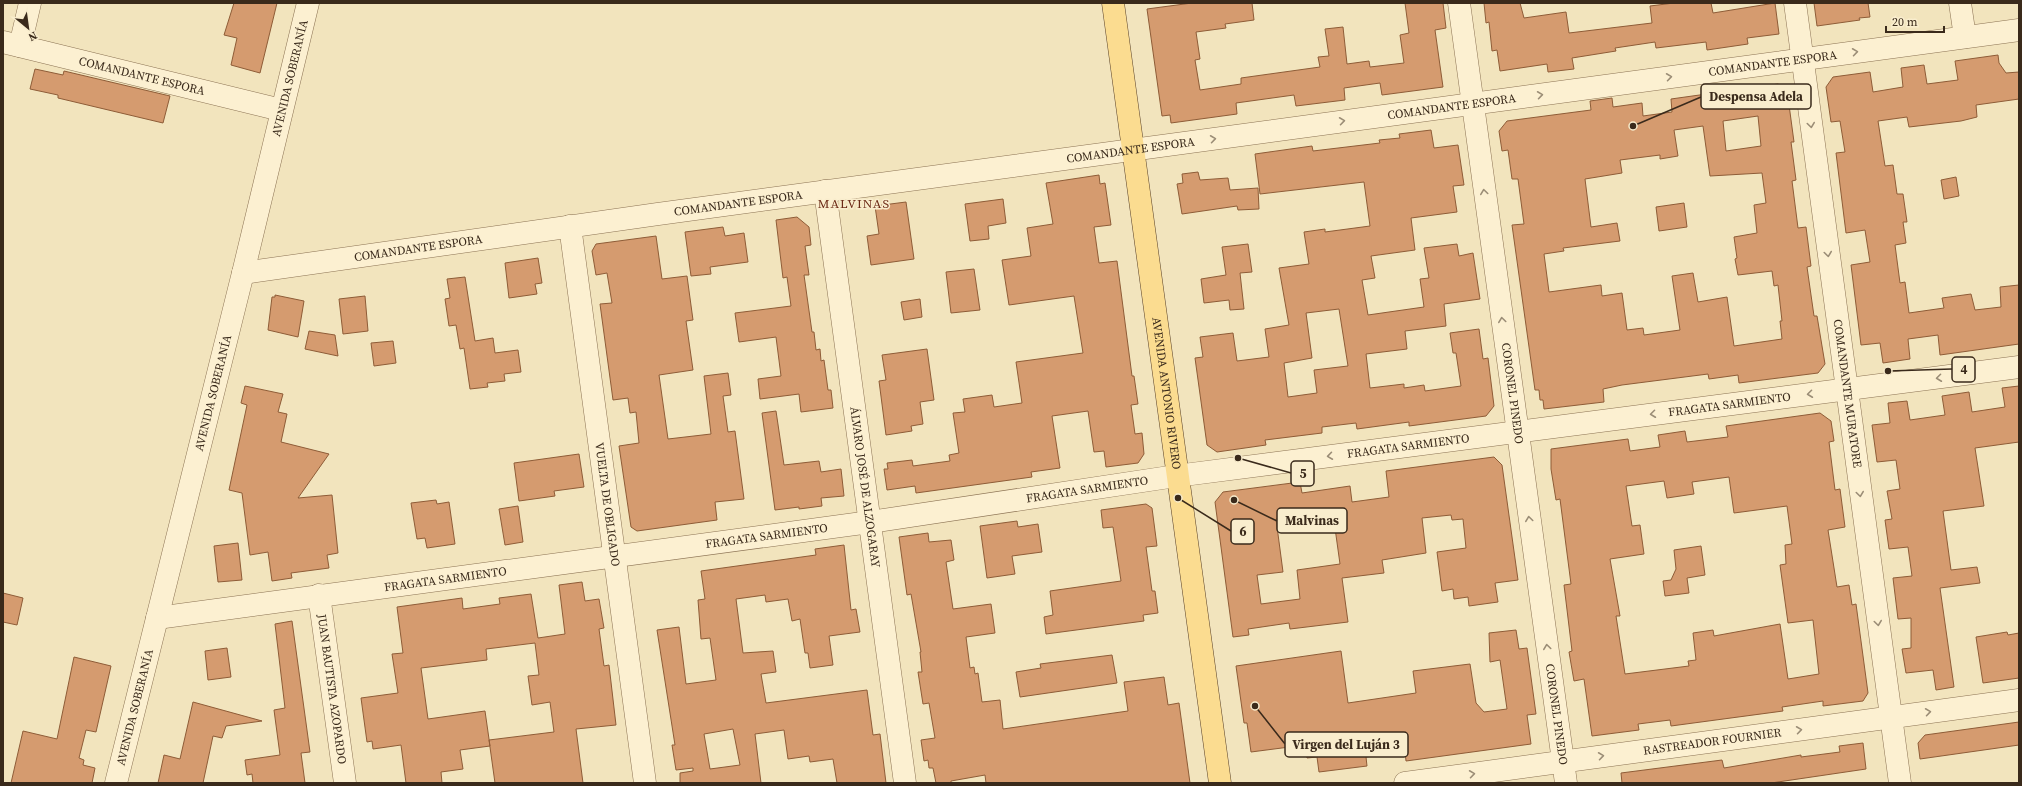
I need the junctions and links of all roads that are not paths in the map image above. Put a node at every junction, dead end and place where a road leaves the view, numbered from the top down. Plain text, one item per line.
1 (30, 3) edge
2 (308, 3) edge
3 (1113, 3) edge
4 (1459, 3) edge
5 (1795, 3) edge
6 (1960, 3) edge
7 (2019, 30) edge
8 (1965, 37) junction
9 (11, 44) edge
10 (1802, 59) junction
11 (1472, 104) junction
12 (281, 110) junction
13 (1132, 150) junction
14 (825, 191) junction
15 (570, 226) junction
16 (243, 273) junction
17 (2019, 367) edge
18 (1846, 389) junction
19 (1517, 431) junction
20 (1176, 476) junction
21 (870, 522) junction
22 (613, 556) junction
23 (319, 595) junction
24 (157, 618) junction
25 (2019, 700) edge
26 (1890, 718) junction
27 (1563, 761) junction
28 (116, 783) edge
29 (345, 783) edge
30 (645, 783) edge
31 (905, 783) edge
32 (1220, 783) edge
33 (1406, 783) edge
34 (1566, 783) edge
35 (1900, 783) edge

1 - 9 street
2 - 12 street, AVENIDA SOBERANÍA
3 - 13 main road, AVENIDA ANTONIO RIVERO
4 - 11 street, CORONEL PINEDO
5 - 10 street, COMANDANTE MURATORE
6 - 8 street
7 - 8 street, COMANDANTE ESPORA
10 -> 8 street, COMANDANTE ESPORA
9 - 12 street, COMANDANTE ESPORA
11 -> 10 street, COMANDANTE ESPORA
10 -> 18 street, COMANDANTE MURATORE
13 -> 11 street, COMANDANTE ESPORA
19 -> 11 street, CORONEL PINEDO
12 - 16 street, AVENIDA SOBERANÍA
13 - 14 street, COMANDANTE ESPORA
13 - 20 main road, AVENIDA ANTONIO RIVERO
14 - 15 street, COMANDANTE ESPORA
14 - 21 street, ÁLVARO JOSÉ DE ALZOGARAY
15 - 16 street, COMANDANTE ESPORA
15 - 22 street, VUELTA DE OBLIGADO
16 - 24 street, AVENIDA SOBERANÍA
17 -> 18 street, FRAGATA SARMIENTO
18 -> 19 street, FRAGATA SARMIENTO
18 -> 26 street, COMANDANTE MURATORE
19 -> 20 street, FRAGATA SARMIENTO
27 -> 19 street, CORONEL PINEDO
20 - 21 street, FRAGATA SARMIENTO
20 - 32 main road, AVENIDA ANTONIO RIVERO
21 - 22 street, FRAGATA SARMIENTO
21 - 31 street, ÁLVARO JOSÉ DE ALZOGARAY
22 - 23 street, FRAGATA SARMIENTO
22 - 30 street, VUELTA DE OBLIGADO
23 - 24 street, FRAGATA SARMIENTO
23 - 29 street, JUAN BAUTISTA AZOPARDO
24 - 28 street, AVENIDA SOBERANÍA
26 -> 25 street, RASTREADOR FOURNIER
27 -> 26 street, RASTREADOR FOURNIER
26 - 35 street, COMANDANTE MURATORE
33 -> 27 street, RASTREADOR FOURNIER
27 - 34 street, CORONEL PINEDO

